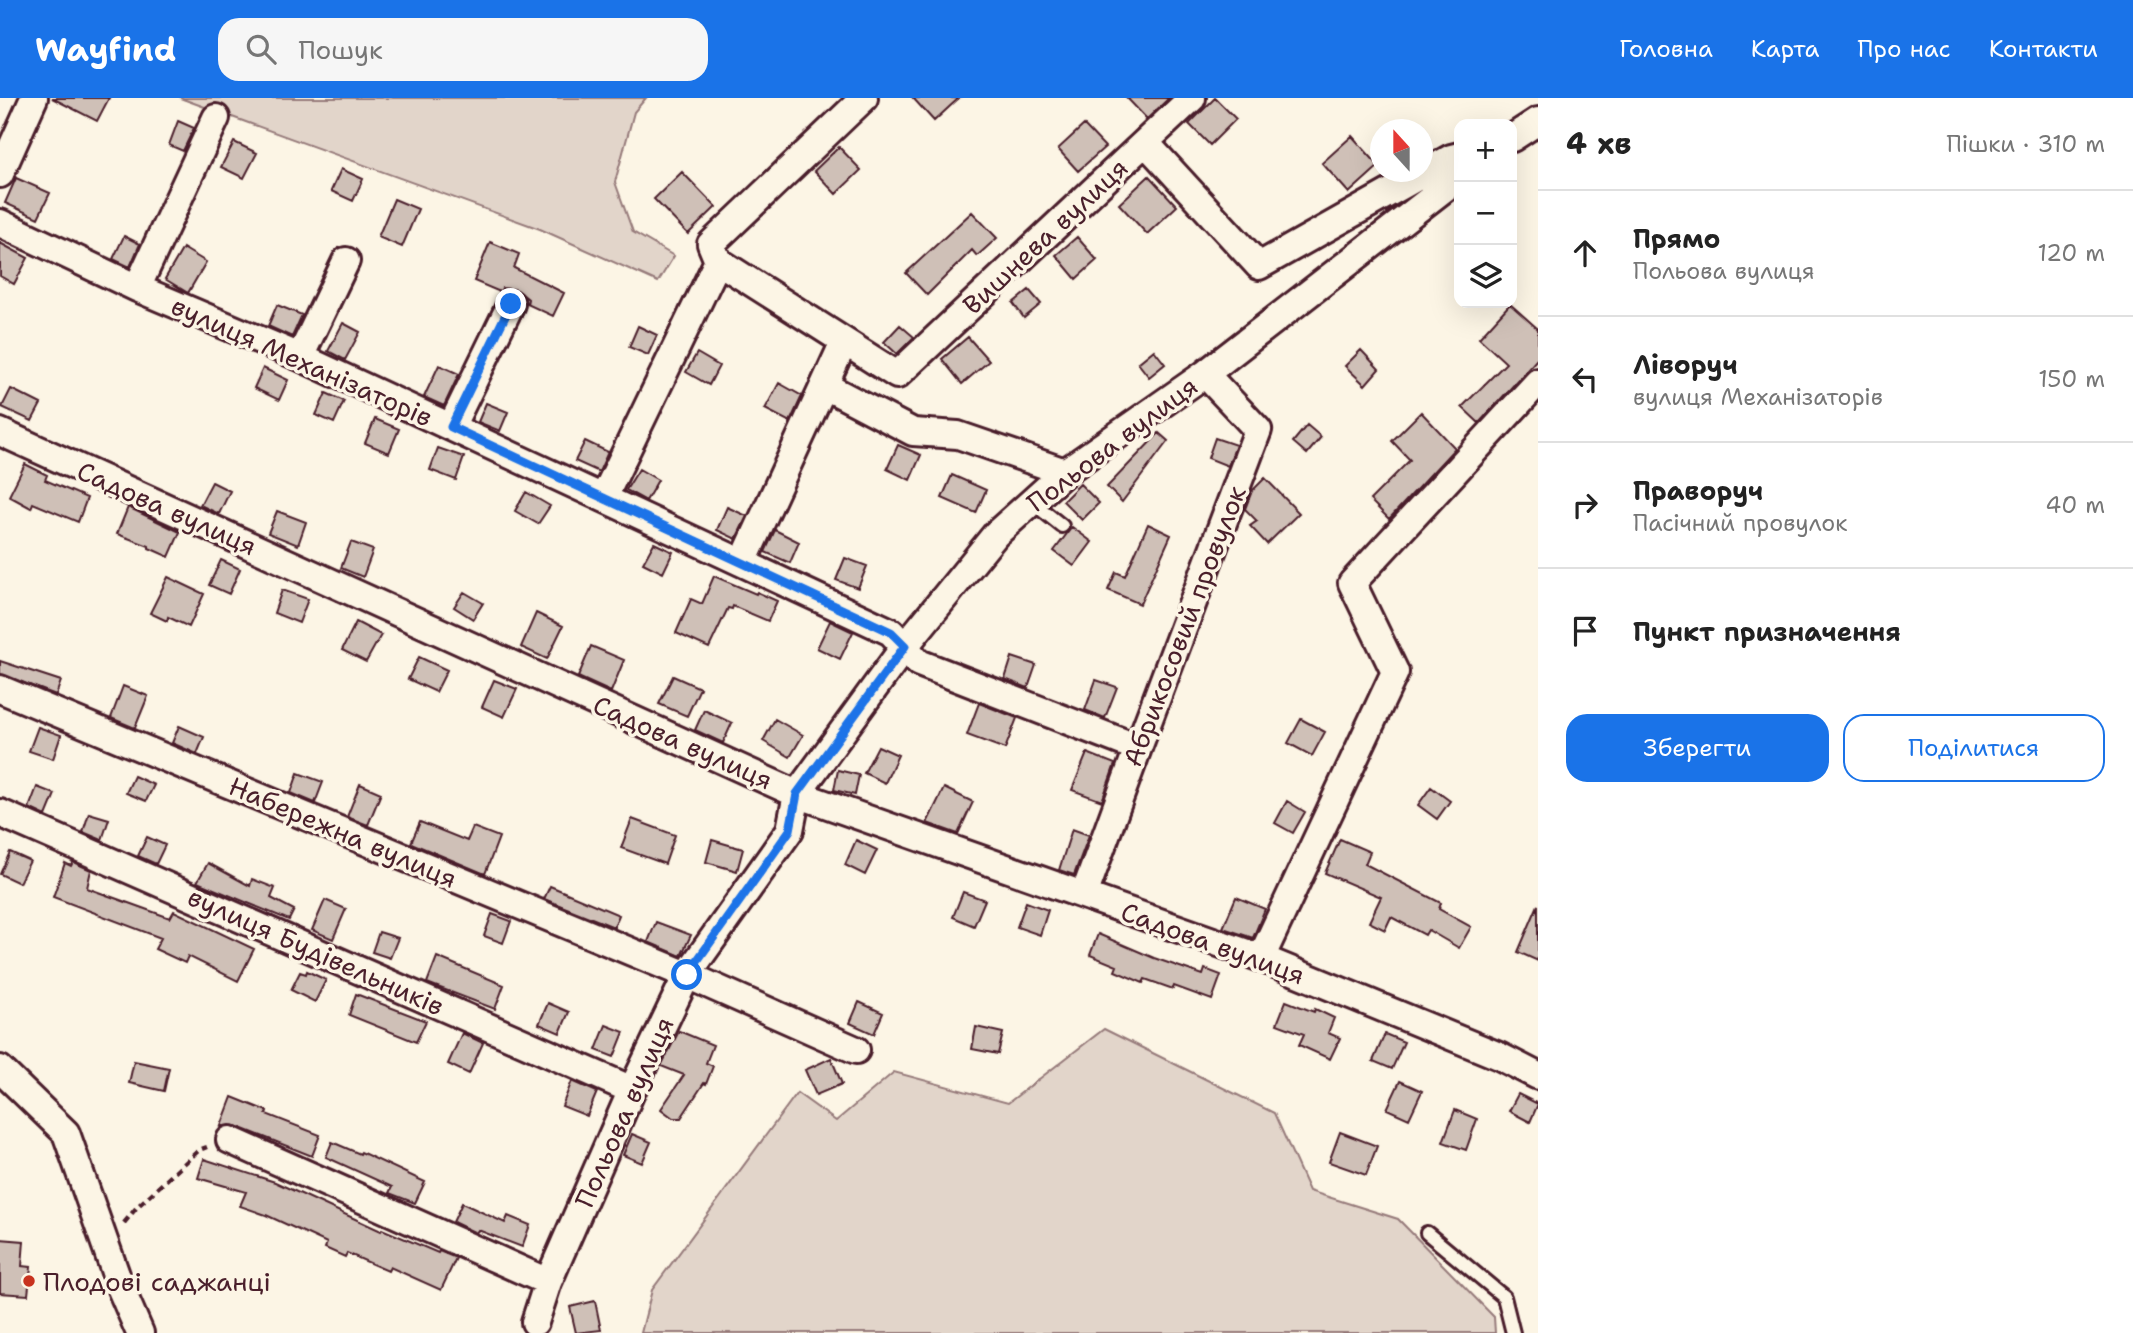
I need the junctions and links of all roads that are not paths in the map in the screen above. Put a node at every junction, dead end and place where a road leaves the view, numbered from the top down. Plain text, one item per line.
1 (34, 98) edge
2 (864, 98) edge
3 (1192, 98) edge
4 (216, 118) dead end
5 (1538, 121) edge
6 (1517, 135) edge
7 (1145, 142) junction
8 (1454, 157) edge
9 (0, 174) edge
10 (1454, 181) edge
11 (0, 223) edge
12 (346, 261) dead end
13 (718, 261) junction
14 (137, 288) junction
15 (511, 304) dead end
16 (844, 342) junction
17 (300, 357) junction
18 (1205, 374) junction
19 (1538, 382) edge
20 (831, 388) dead end
21 (451, 427) junction
22 (0, 432) edge
23 (1065, 472) junction
24 (604, 497) junction
25 (1032, 502) junction
26 (1062, 526) dead end
27 (743, 562) junction
28 (905, 646) junction
29 (0, 689) edge
30 (1138, 748) junction
31 (797, 794) junction
32 (0, 813) edge
33 (1084, 895) junction
34 (1261, 958) junction
35 (687, 975) junction
36 (856, 1050) dead end
37 (0, 1069) edge
38 (1538, 1076) edge
39 (632, 1090) junction
40 (230, 1140) road end
41 (1427, 1233) dead end
42 (548, 1282) junction
43 (535, 1322) dead end
44 (140, 1333) edge
45 (1513, 1333) edge

1 - 9 street
2 - 13 street
3 - 7 street, Вишнева вулиця
4 - 14 street
5 - 6 street
7 - 8 street
7 - 16 street, Вишнева вулиця
10 - 18 street, Польова вулиця
11 - 14 street, вулиця Механізаторів
12 - 17 street
13 - 16 street
13 - 24 street
14 - 17 street, вулиця Механізаторів
15 - 21 street
16 - 27 street
17 - 21 street, вулиця Механізаторів
18 - 23 street, Польова вулиця
18 - 30 street, Абрикосовий провулок
19 - 34 street
20 - 23 street
21 - 24 street, вулиця Механізаторів
22 - 31 street, Садова вулиця
23 - 25 street, Польова вулиця
24 - 27 street, вулиця Механізаторів
25 - 26 lane
25 - 28 street, Польова вулиця
27 - 28 street, вулиця Механізаторів
28 - 30 street, вулиця Механізаторів
28 - 31 street, Польова вулиця
29 - 35 street, Набережна вулиця
30 - 33 street, Абрикосовий провулок
31 - 33 street, Садова вулиця
31 - 35 street, Польова вулиця
32 - 39 street, вулиця Будівельників
33 - 34 street, Садова вулиця
34 - 38 street, Садова вулиця
35 - 36 street, Набережна вулиця
35 - 39 street, Польова вулиця
37 - 44 street
39 - 42 street, Польова вулиця
40 - 42 street
41 - 45 lane
42 - 43 street, Польова вулиця

